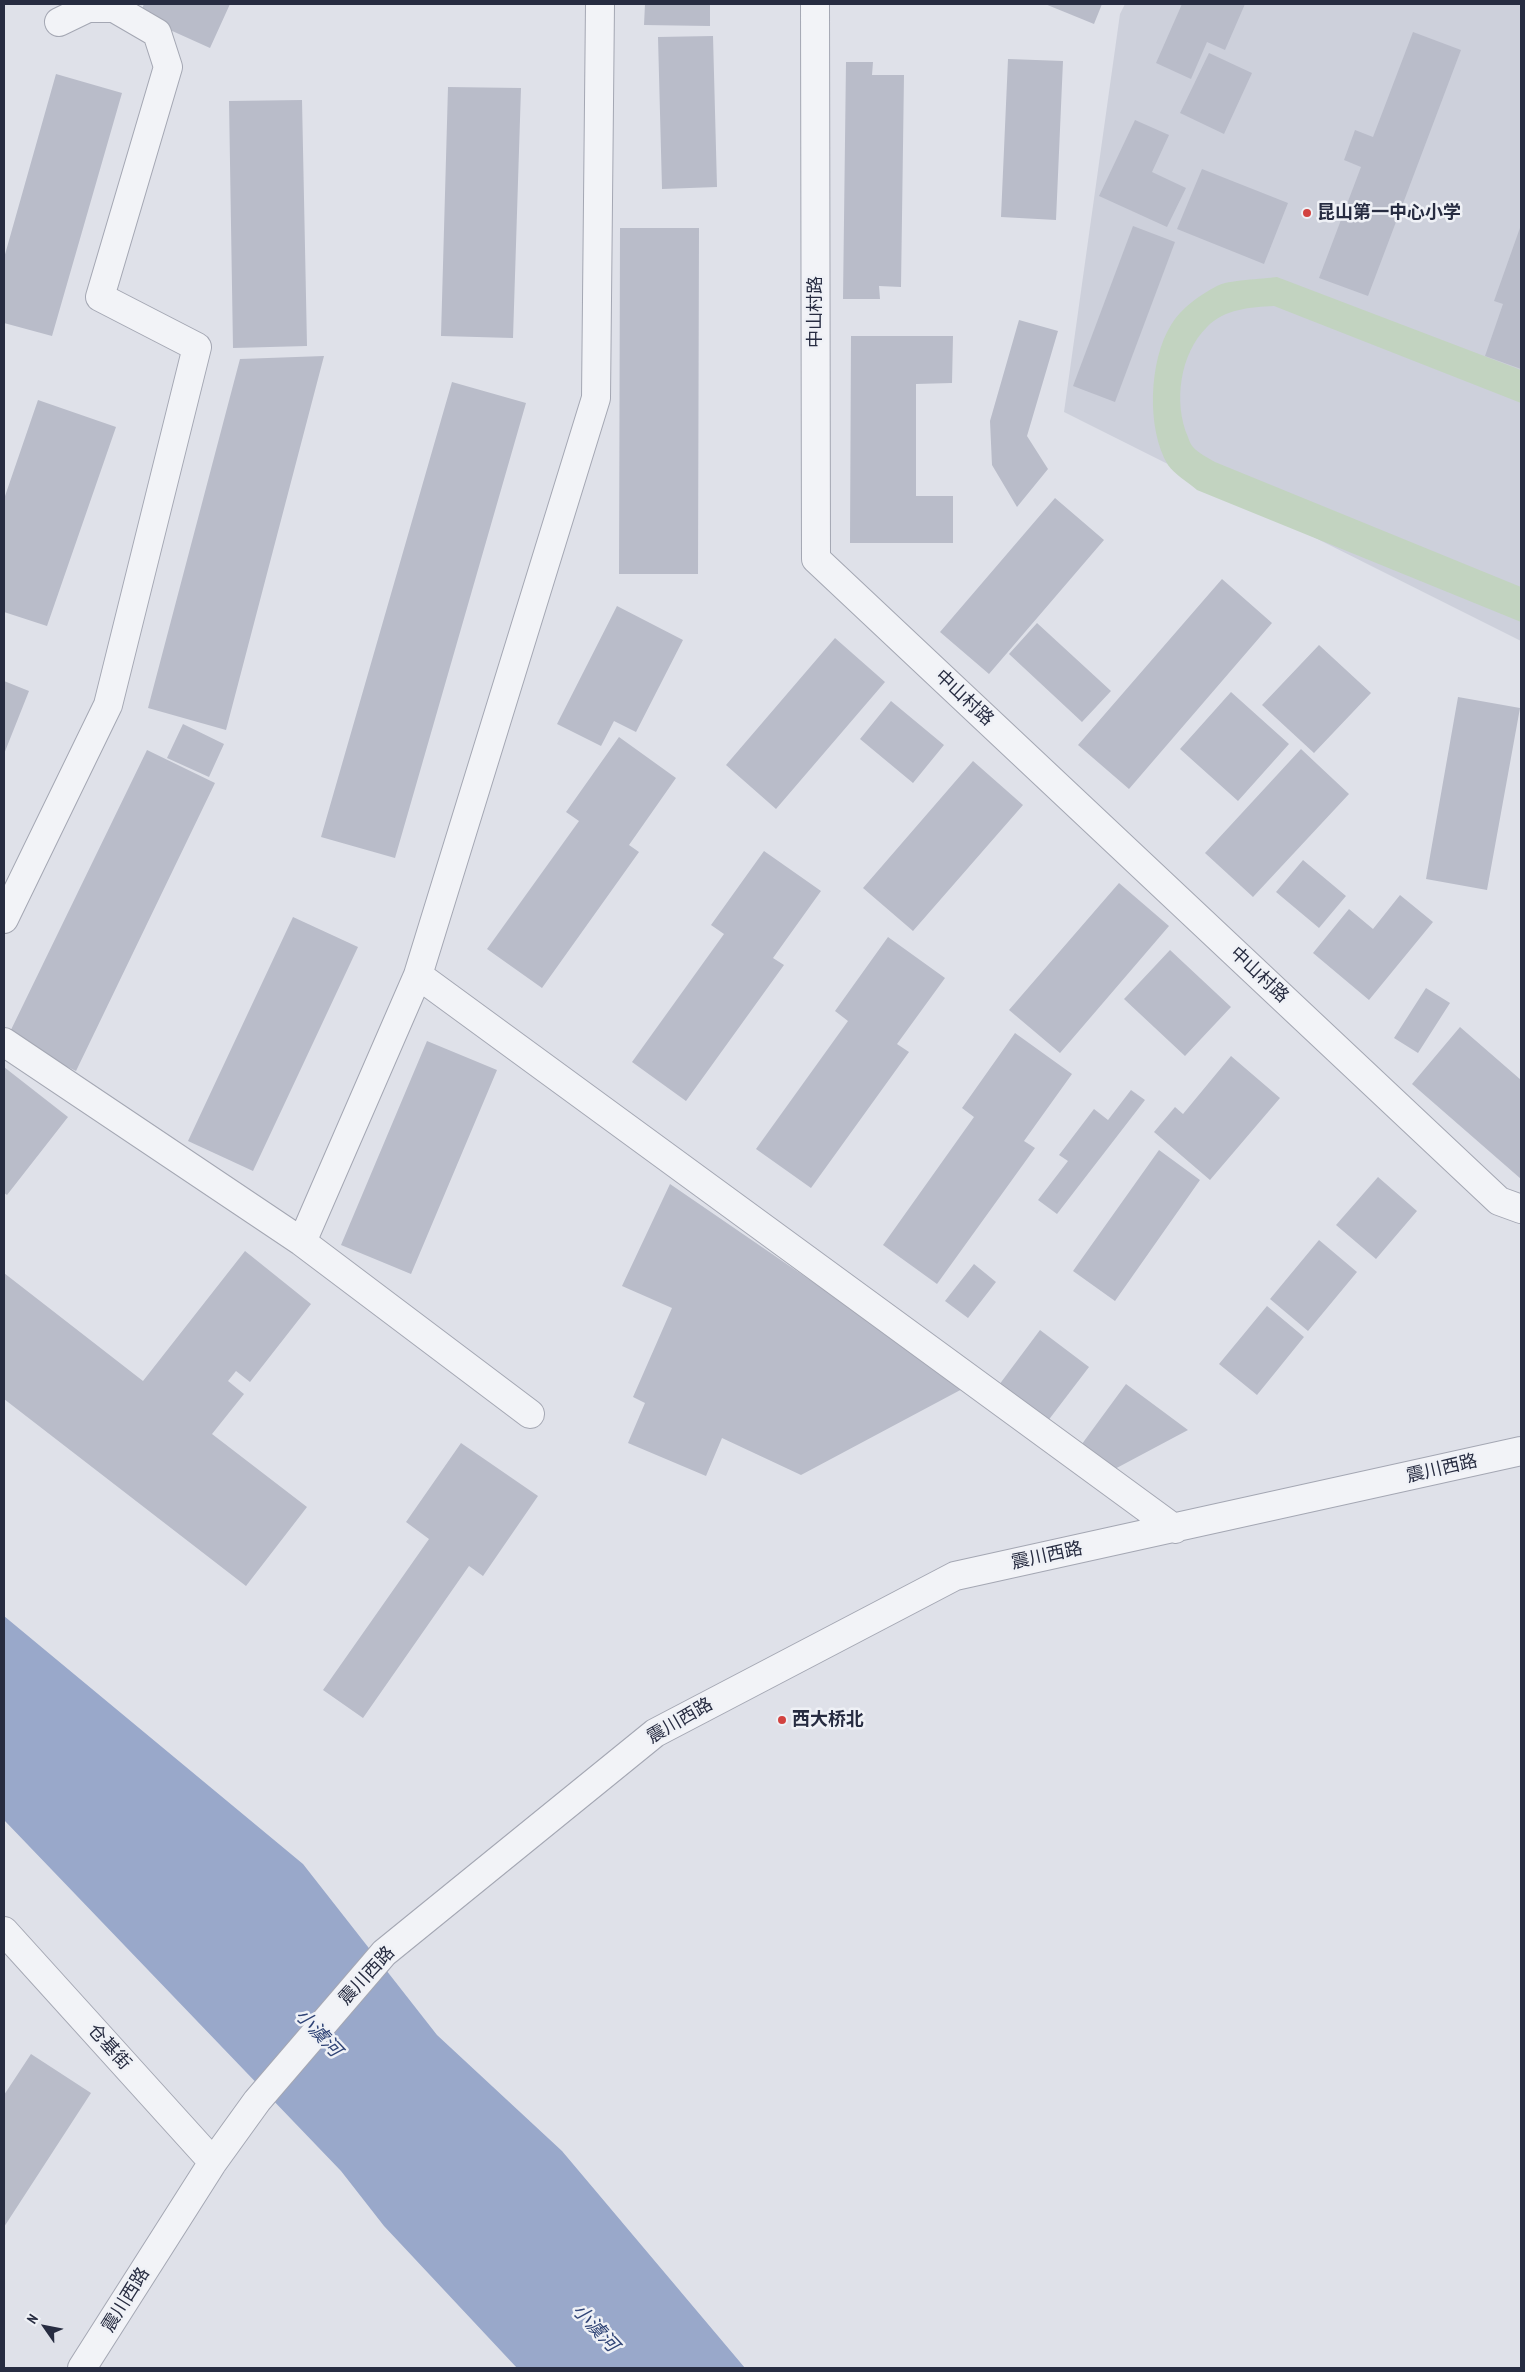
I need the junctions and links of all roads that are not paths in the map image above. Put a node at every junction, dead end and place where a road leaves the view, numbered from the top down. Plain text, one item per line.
1 (600, 4) edge
2 (815, 4) edge
3 (59, 22) dead end
4 (4, 919) edge
5 (418, 975) junction
6 (4, 1042) edge
7 (1521, 1209) edge
8 (302, 1242) junction
9 (530, 1414) dead end
10 (1521, 1451) edge
11 (1175, 1528) junction
12 (4, 1931) edge
13 (214, 2162) junction
14 (82, 2368) edge

1 - 5 street
2 - 7 street, 中山村路
3 - 4 street
5 - 8 street
5 - 11 street
6 - 8 street
8 - 9 street
10 - 11 street, 震川西路
11 - 13 street, 震川西路
12 - 13 street, 仓基街
13 - 14 street, 震川西路

